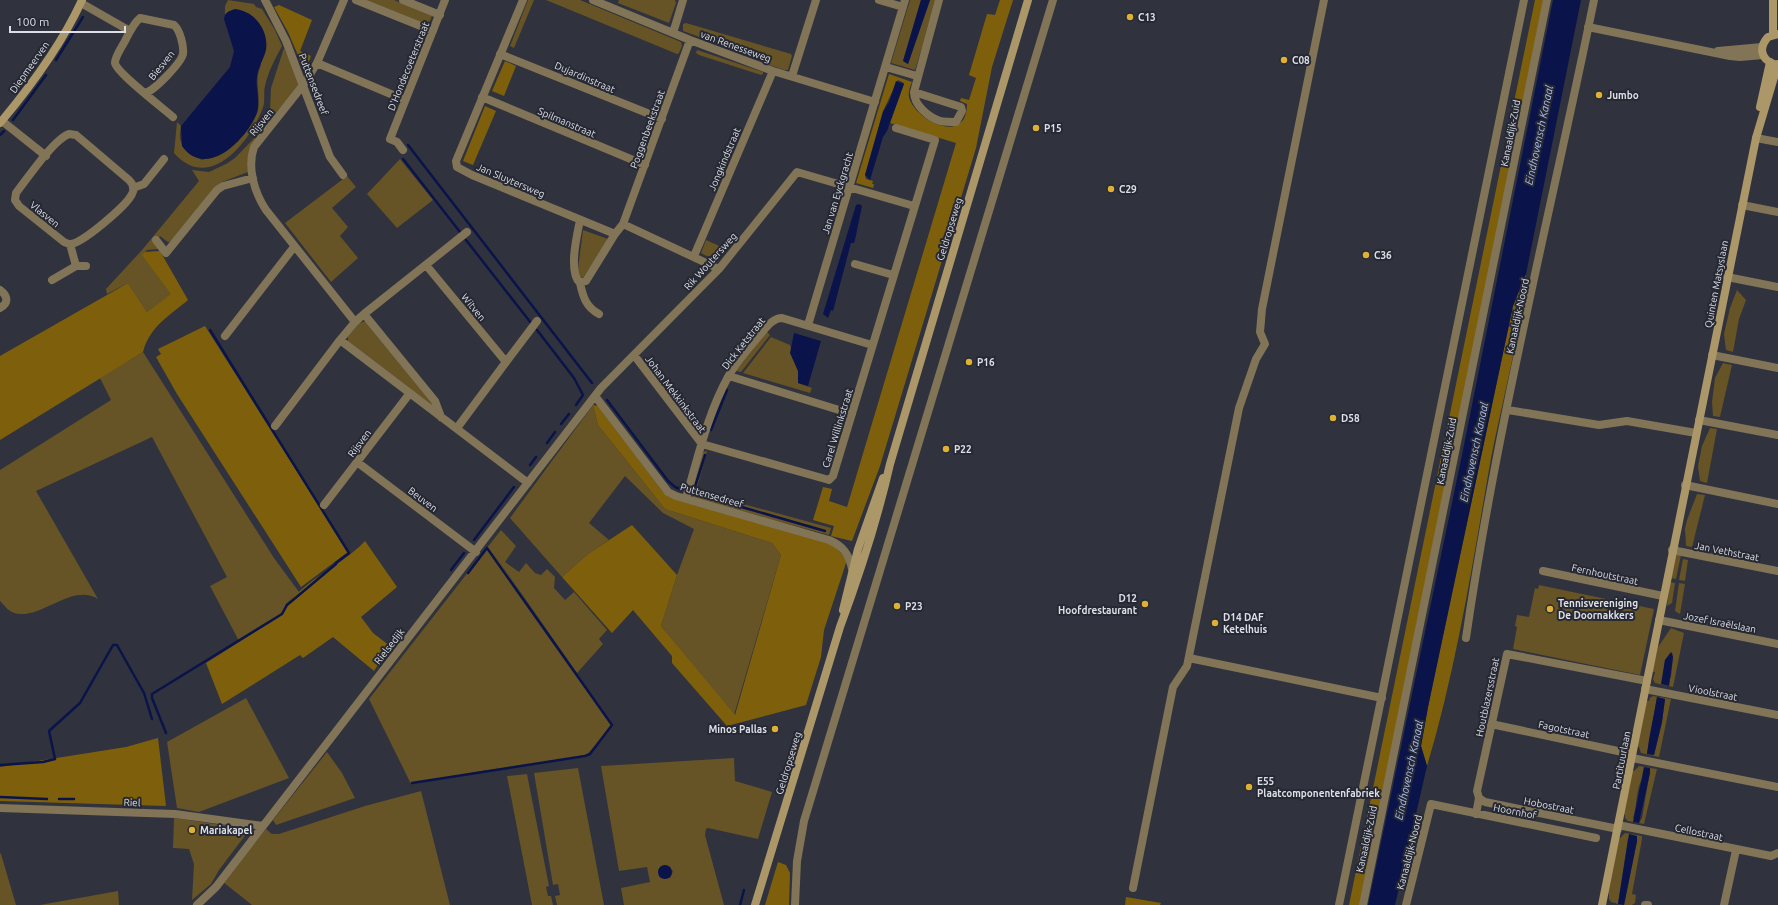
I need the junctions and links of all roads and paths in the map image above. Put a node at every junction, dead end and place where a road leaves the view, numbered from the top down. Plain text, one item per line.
1 (266, 0) edge
2 (344, 0) edge
3 (356, 0) edge
4 (403, 0) edge
5 (445, 0) edge
6 (523, 0) edge
7 (593, 0) edge
8 (683, 0) edge
9 (816, 0) edge
10 (879, 0) edge
11 (939, 0) edge
12 (1028, 0) edge
13 (1053, 0) edge
14 (1324, 0) edge
15 (1524, 0) edge
16 (1547, 0) edge
17 (1594, 0) edge
18 (1773, 0) edge
19 (82, 2) edge
20 (904, 4) edge
21 (440, 15) junction
22 (1588, 26) junction
23 (130, 31) junction
24 (433, 31) junction
25 (673, 33) junction
26 (1776, 34) edge
27 (690, 40) junction
28 (1762, 51) junction
29 (500, 54) junction
30 (317, 63) junction
31 (1775, 63) edge
32 (886, 67) junction
33 (773, 71) junction
34 (792, 76) junction
35 (917, 76) junction
36 (304, 84) junction
37 (914, 92) junction
38 (145, 93) junction
39 (482, 97) junction
40 (405, 100) junction
41 (875, 102) junction
42 (173, 117) dead end
43 (662, 118) junction
44 (1, 122) edge
45 (896, 128) dead end
46 (1756, 138) junction
47 (1778, 142) edge
48 (403, 150) dead end
49 (46, 156) junction
50 (164, 159) dead end
51 (645, 165) junction
52 (344, 175) dead end
53 (253, 178) junction
54 (849, 187) junction
55 (133, 188) junction
56 (1742, 205) junction
57 (914, 206) junction
58 (1778, 212) edge
59 (580, 220) junction
60 (623, 224) junction
61 (467, 232) dead end
62 (615, 234) junction
63 (156, 240) dead end
64 (70, 244) junction
65 (294, 247) junction
66 (694, 256) junction
67 (855, 264) dead end
68 (426, 265) junction
69 (76, 266) junction
70 (86, 266) dead end
71 (719, 268) junction
72 (893, 275) junction
73 (1728, 277) junction
74 (52, 280) dead end
75 (580, 283) junction
76 (1778, 287) edge
77 (0, 290) edge
78 (0, 308) edge
79 (364, 314) junction
80 (599, 314) dead end
81 (354, 322) junction
82 (537, 322) dead end
83 (808, 325) junction
84 (225, 336) dead end
85 (340, 340) junction
86 (872, 345) junction
87 (634, 355) junction
88 (1712, 355) junction
89 (506, 362) junction
90 (1778, 368) edge
91 (729, 376) junction
92 (410, 393) junction
93 (595, 396) junction
94 (1508, 410) junction
95 (852, 414) junction
96 (441, 417) junction
97 (1699, 420) junction
98 (275, 426) dead end
99 (457, 428) junction
100 (1696, 433) junction
101 (1778, 435) edge
102 (702, 444) junction
103 (357, 462) junction
104 (890, 464) junction
105 (528, 483) junction
106 (1685, 485) junction
107 (686, 498) junction
108 (1778, 504) edge
109 (324, 505) dead end
110 (1672, 550) junction
111 (476, 552) junction
112 (852, 569) junction
113 (1542, 571) dead end
114 (1778, 571) edge
115 (1663, 596) junction
116 (1659, 620) junction
117 (840, 627) junction
118 (1466, 638) dead end
119 (1778, 643) edge
120 (1189, 658) junction
121 (1646, 685) junction
122 (1382, 698) junction
123 (1778, 715) edge
124 (1491, 724) junction
125 (1632, 756) junction
126 (1778, 787) edge
127 (1479, 798) junction
128 (1431, 804) joint
129 (0, 808) edge
130 (1476, 814) junction
131 (263, 826) junction
132 (1618, 827) junction
133 (1596, 838) dead end
134 (1736, 850) junction
135 (1777, 855) edge
136 (1133, 888) dead end
137 (197, 905) edge
138 (755, 905) edge
139 (795, 905) edge
140 (1339, 905) edge
141 (1363, 905) edge
142 (1406, 905) edge
143 (1602, 905) edge
144 (1724, 905) edge

1 - 36 street, Puttensedreef
2 - 30 street, Rijsven
3 - 24 street
4 - 21 street
5 - 21 street, D'Hondecoeterstraat
6 - 29 street, Jan Sluytersweg
7 - 25 street, van Renesseweg
8 - 25 street
9 - 34 street
10 - 20 street
11 - 35 street
12 - 104 main road, Geldropseweg
13 - 139 street
14 - 120 street
15 - 122 street
16 - 141 street, Kanaaldijk-Zuid
17 - 22 street, Kanaaldijk-Noord
18 - 26 main road
19 - 23 street
19 - 44 main road, Diepmeerven
20 - 32 street, Jan van Eyckgracht
21 - 24 street, D'Hondecoeterstraat
22 - 28 street
22 - 94 street, Kanaaldijk-Noord
23 - 38 street, Biesven
23 - 38 street, Biesven
24 - 40 street, D'Hondecoeterstraat
25 - 27 street, van Renesseweg
26 - 28 main road
27 - 33 street, van Renesseweg
27 - 43 street, Poggenbeekstraat
28 - 31 main road
29 - 39 street, Jan Sluytersweg
29 - 43 street, Dujardinstraat
30 - 36 street, Rijsven
30 - 40 street
31 - 46 main road, Quinten Matsyslaan
32 - 35 street
32 - 41 street, Jan van Eyckgracht
33 - 34 street, van Renesseweg
33 - 66 street, Jongkindstraat
34 - 41 street, van Renesseweg
35 - 37 street
36 - 52 street, Puttensedreef
36 - 53 street, Rijsven
37 - 37 street
38 - 42 street, Biesven
39 - 51 street, Spilmanstraat
39 - 59 street, Jan Sluytersweg
40 - 48 street, D'Hondecoeterstraat
41 - 54 street, Jan van Eyckgracht
43 - 51 street, Poggenbeekstraat
44 - 49 street
45 - 57 street, Carel Willinkstraat
46 - 47 street
46 - 56 main road, Quinten Matsyslaan
49 - 55 street, Vlasven
49 - 64 street, Vlasven
50 - 55 street
51 - 60 street, Poggenbeekstraat
53 - 63 street
53 - 65 street, Rijsven
54 - 57 street
54 - 71 street, Rik Woutersweg
54 - 83 street, Jan van Eyckgracht
55 - 64 street
56 - 58 street
56 - 73 main road, Quinten Matsyslaan
57 - 72 street, Carel Willinkstraat
59 - 62 street, Jan Sluytersweg
59 - 75 street
60 - 62 street
60 - 66 street
61 - 68 street
62 - 75 street
64 - 69 street
65 - 81 street, Rijsven
65 - 84 street
66 - 71 street
67 - 72 street
68 - 79 street
68 - 89 street, Witven
69 - 70 street
69 - 74 street
71 - 87 street, Rik Woutersweg
72 - 86 street, Carel Willinkstraat
73 - 76 street
73 - 88 main road, Quinten Matsyslaan
75 - 80 street
77 - 78 street
79 - 81 street
79 - 96 street
81 - 85 street
82 - 89 street
83 - 86 street, Dick Ketstraat
83 - 91 street, Dick Ketstraat
85 - 92 street
85 - 98 street
86 - 95 street, Carel Willinkstraat
87 - 93 street, Rik Woutersweg
87 - 102 street, Johan Mekkinkstraat
88 - 90 street
88 - 97 main road, Quinten Matsyslaan
89 - 99 street
91 - 95 street
91 - 102 street, Dick Ketstraat
92 - 96 street
92 - 103 street, Rijsven
93 - 105 street, Rielsedijk
93 - 107 street, Puttensedreef
94 - 100 street
94 - 118 street, Kanaaldijk-Noord
95 - 102 street, Carel Willinkstraat
96 - 99 street
97 - 100 main road, Quinten Matsyslaan
97 - 101 street
99 - 105 street
100 - 106 main road, Quinten Matsyslaan
102 - 107 street, Dick Ketstraat
103 - 109 street, Rijsven
103 - 111 street, Beuven
104 - 112 main road, Geldropseweg
104 - 117 main road, Geldropseweg
105 - 111 street, Rielsedijk
106 - 108 street
106 - 110 main road, Quinten Matsyslaan
107 - 112 street, Puttensedreef
110 - 114 street, Jan Vethstraat
110 - 115 main road, Quinten Matsyslaan
111 - 131 street, Rielsedijk
112 - 117 main road, Geldropseweg
113 - 115 street, Fernhoutstraat
115 - 116 main road, Quinten Matsyslaan
116 - 119 street, Jozef Israëlslaan
116 - 121 main road, Partituurlaan
117 - 138 main road, Geldropseweg
120 - 122 street
120 - 136 street
121 - 123 street, Vioolstraat
121 - 124 street, Houtblazersstraat
121 - 125 main road, Partituurlaan
122 - 140 street
124 - 125 street, Fagotstraat
124 - 127 street, Houtblazersstraat
125 - 126 street
125 - 132 main road, Partituurlaan
127 - 130 street, Houtblazersstraat
127 - 132 street, Hobostraat
128 - 130 street, Hoornhof
128 - 142 street, Kanaaldijk-Noord
129 - 131 street, Riel
130 - 133 street, Hoornhof
131 - 137 street, Rielsedijk
132 - 134 street, Cellostraat
132 - 143 main road, Partituurlaan
134 - 135 street, Cellostraat
134 - 144 street

